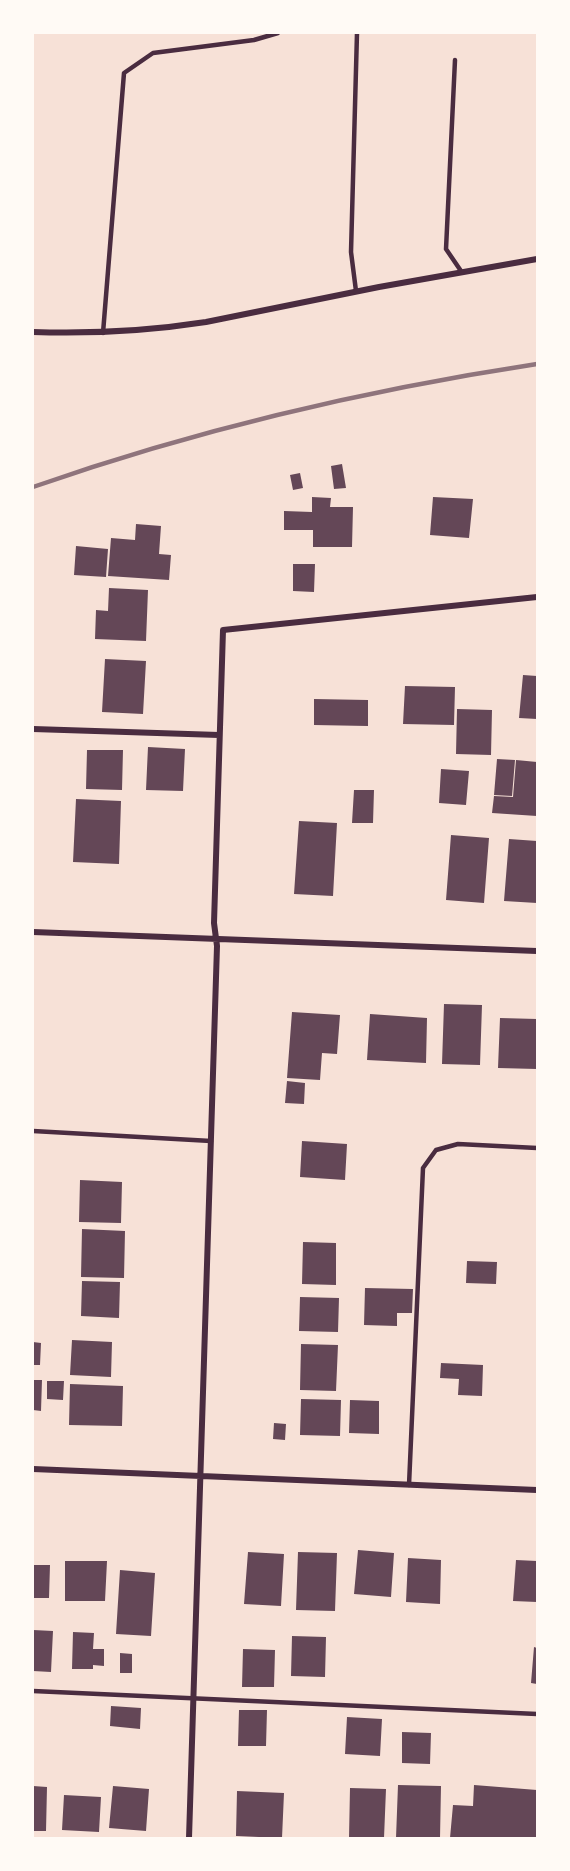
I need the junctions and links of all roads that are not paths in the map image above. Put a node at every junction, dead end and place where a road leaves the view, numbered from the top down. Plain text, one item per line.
1 (278, 33) edge
2 (357, 33) edge
3 (455, 60) dead end
4 (537, 259) edge
5 (461, 271) junction
6 (356, 291) junction
7 (33, 332) edge
8 (103, 333) junction
9 (537, 597) edge
10 (33, 729) edge
11 (219, 735) junction
12 (33, 932) edge
13 (215, 938) junction
14 (537, 951) edge
15 (33, 1131) edge
16 (211, 1141) junction
17 (537, 1148) edge
18 (33, 1469) edge
19 (200, 1476) junction
20 (409, 1485) junction
21 (537, 1490) edge
22 (33, 1691) edge
23 (194, 1697) junction
24 (537, 1714) edge
25 (189, 1838) edge

1 - 8 lane
2 - 6 lane
3 - 5 lane
4 - 5 street
5 - 6 street
6 - 8 street
7 - 8 street
9 - 11 street
10 - 11 street
11 - 13 street
12 - 13 street
13 - 14 street
13 - 16 street
15 - 16 lane
16 - 19 street
17 - 20 lane
18 - 19 street
19 - 20 street
19 - 23 street
20 - 21 street
22 - 23 lane
23 - 24 lane
23 - 25 street

